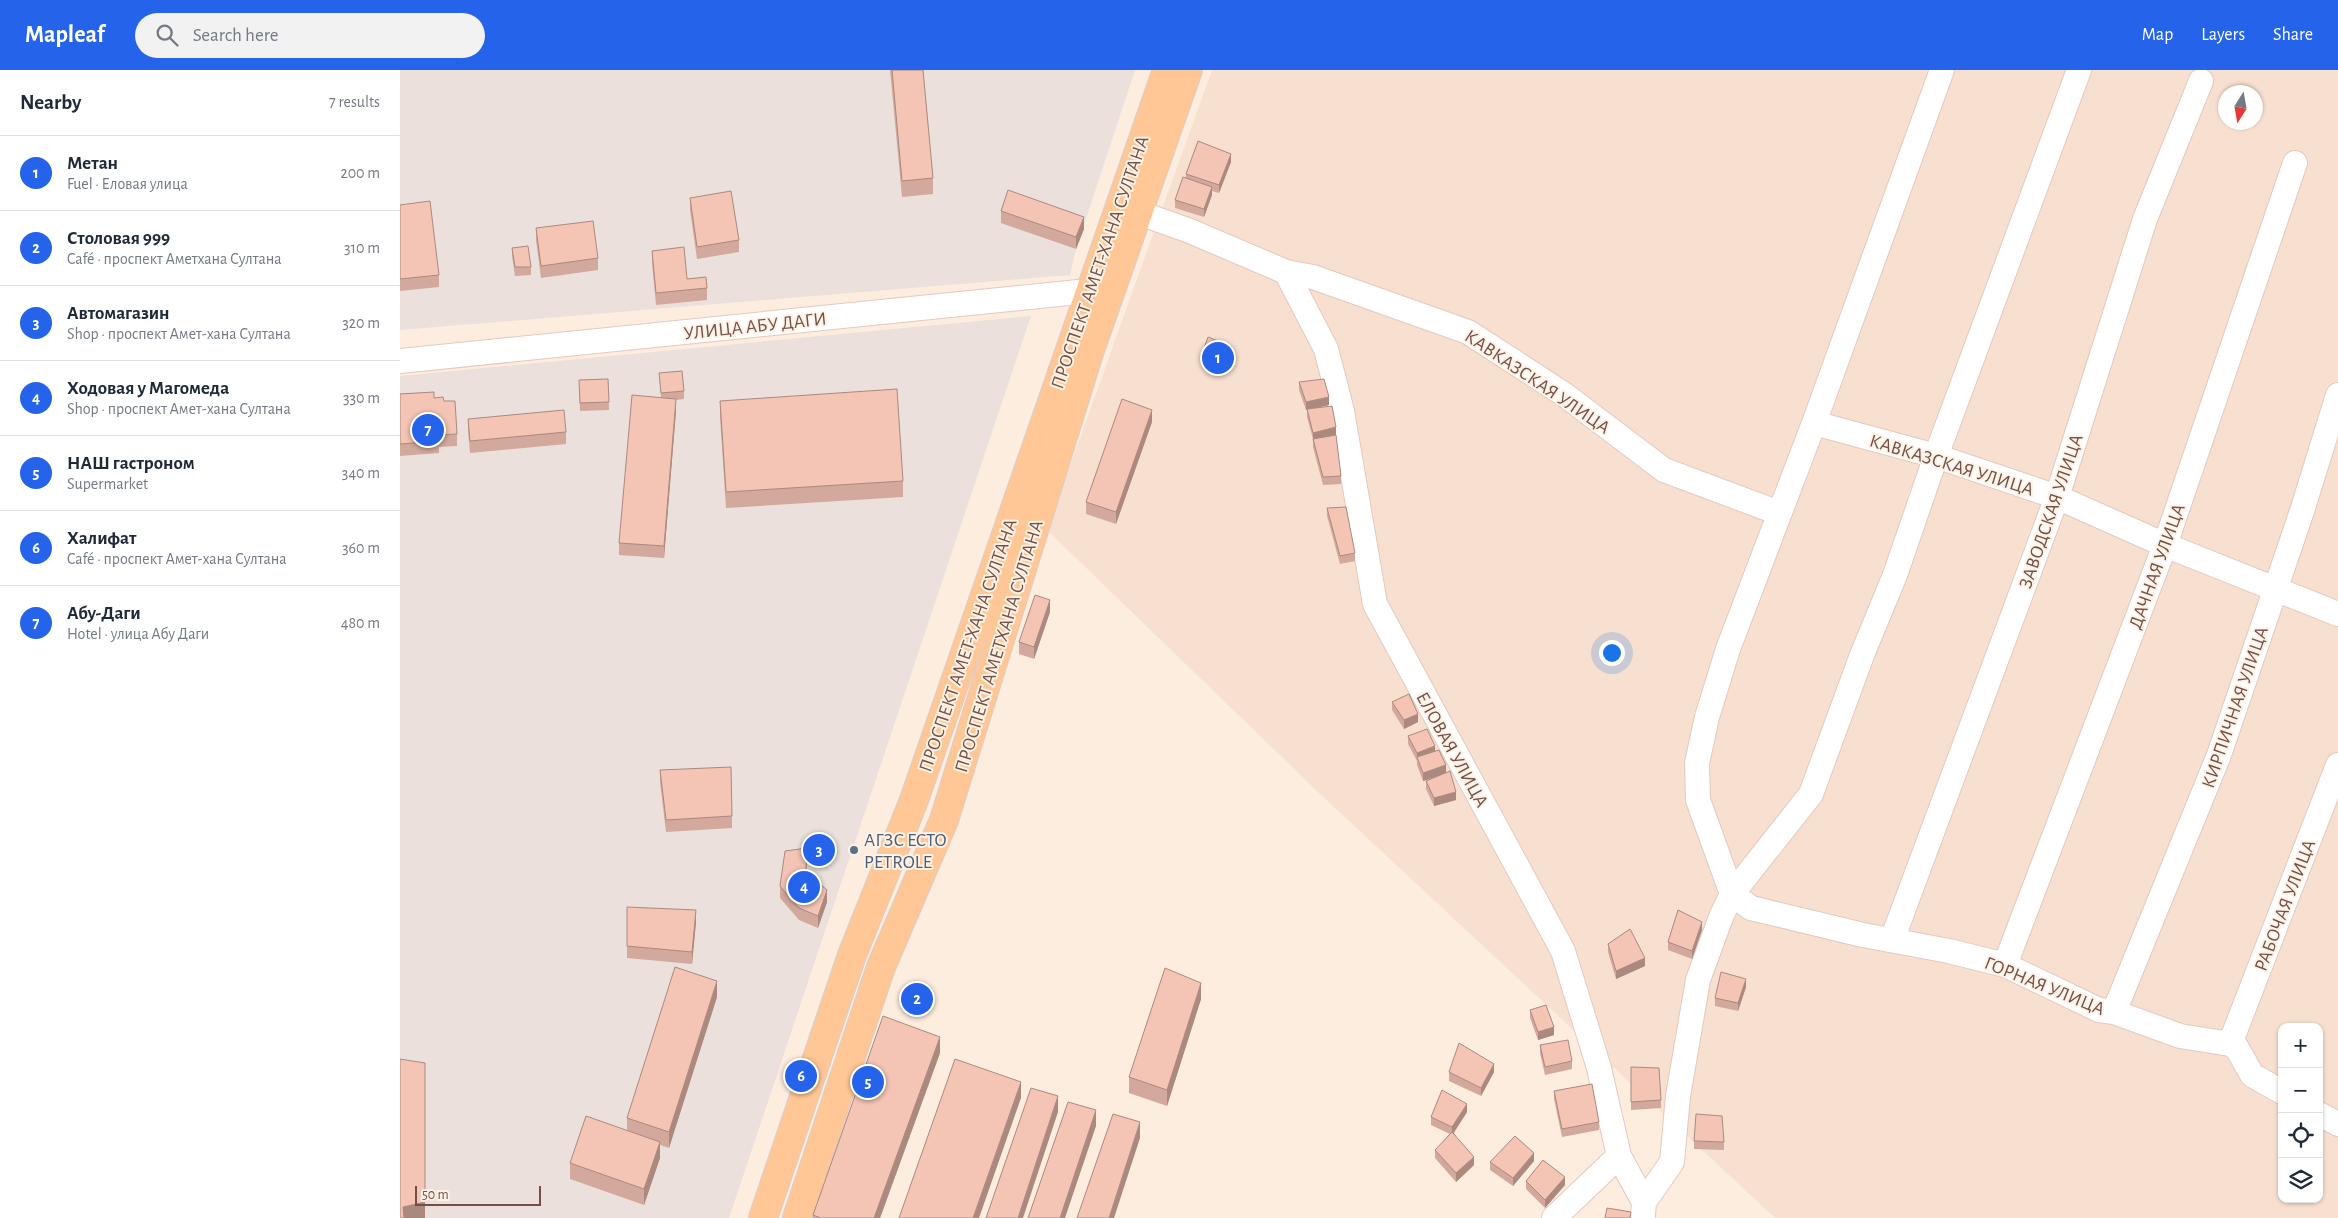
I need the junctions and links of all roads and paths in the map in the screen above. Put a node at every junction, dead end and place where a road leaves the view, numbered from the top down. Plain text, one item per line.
1 (1167, 70) edge
2 (1188, 70) edge
3 (1942, 70) edge
4 (2079, 70) edge
5 (2201, 81) dead end
6 (2295, 163) dead end
7 (1128, 209) junction
8 (1286, 272) junction
9 (1098, 298) junction
10 (400, 361) edge
11 (2338, 395) edge
12 (1814, 423) junction
13 (1936, 456) junction
14 (2057, 497) junction
15 (1779, 513) junction
16 (2165, 545) junction
17 (2274, 589) junction
18 (2338, 614) edge
19 (2338, 765) edge
20 (1732, 894) junction
21 (1892, 940) junction
22 (2005, 965) junction
23 (2114, 1012) junction
24 (2230, 1044) junction
25 (2278, 1090) edge
26 (2323, 1116) edge
27 (2338, 1124) edge
28 (1619, 1156) junction
29 (1643, 1210) edge
30 (763, 1218) edge
31 (796, 1218) edge
32 (1554, 1218) edge

1 - 7 main road, ПРОСПЕКТ АМЕТ-ХАНА СУЛТАНА
2 - 7 main road
3 - 12 street
4 - 13 street
5 - 14 street, ЗАВОДСКАЯ УЛИЦА
6 - 16 street, ДАЧНАЯ УЛИЦА
7 - 8 street, КАВКАЗСКАЯ УЛИЦА
7 - 9 main road, ПРОСПЕКТ АМЕТ-ХАНА СУЛТАНА
8 - 15 street, КАВКАЗСКАЯ УЛИЦА
8 - 28 street, ЕЛОВАЯ УЛИЦА
9 - 10 street, УЛИЦА АБУ ДАГИ
9 - 30 main road, ПРОСПЕКТ АМЕТ-ХАНА СУЛТАНА
9 - 31 main road, ПРОСПЕКТ АМЕТХАНА СУЛТАНА
11 - 17 street, КИРПИЧНАЯ УЛИЦА
12 - 13 street, КАВКАЗСКАЯ УЛИЦА
12 - 15 street
13 - 14 street, КАВКАЗСКАЯ УЛИЦА
13 - 20 street
14 - 16 street, КАВКАЗСКАЯ УЛИЦА
14 - 21 street, ЗАВОДСКАЯ УЛИЦА
15 - 20 street
16 - 17 street, КАВКАЗСКАЯ УЛИЦА
16 - 22 street, ДАЧНАЯ УЛИЦА
17 - 18 street, КАВКАЗСКАЯ УЛИЦА
17 - 23 street, КИРПИЧНАЯ УЛИЦА
19 - 24 street, РАБОЧАЯ УЛИЦА
20 - 21 street, ГОРНАЯ УЛИЦА
20 - 29 street
21 - 22 street, ГОРНАЯ УЛИЦА
22 - 23 street, ГОРНАЯ УЛИЦА
23 - 24 street, ГОРНАЯ УЛИЦА
24 - 25 street
26 - 27 street
28 - 29 street, ЕЛОВАЯ УЛИЦА
28 - 32 street

